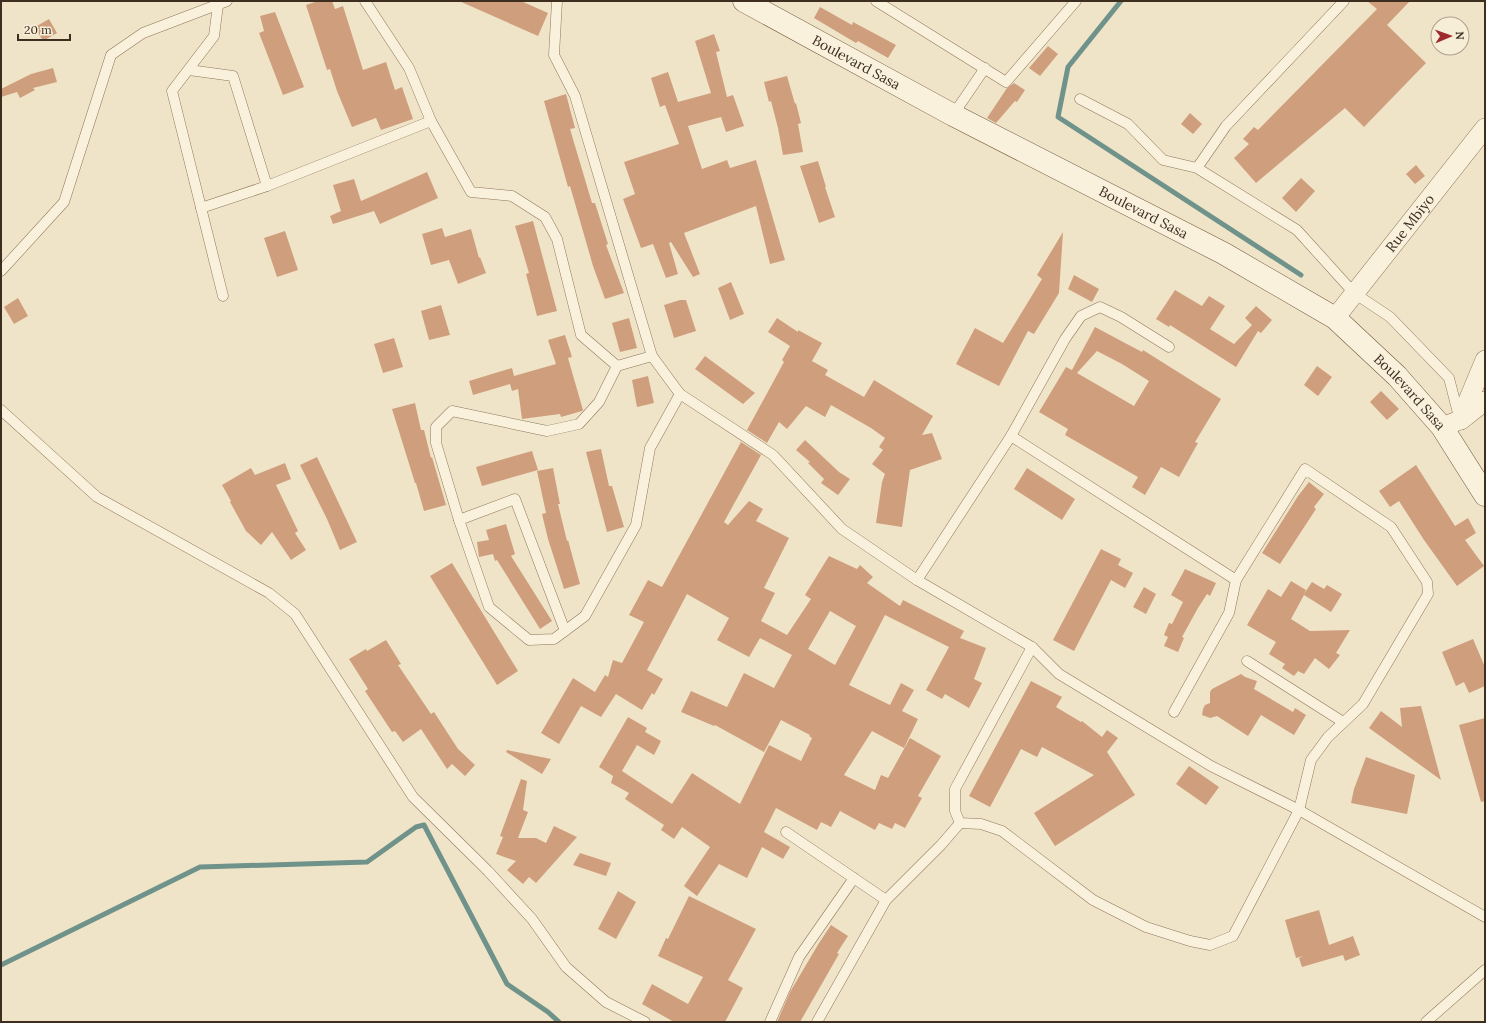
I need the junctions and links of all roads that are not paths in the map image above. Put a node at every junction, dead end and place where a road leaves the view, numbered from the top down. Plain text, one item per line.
1 (365, 1) edge
2 (557, 1) edge
3 (744, 1) edge
4 (876, 1) edge
5 (1076, 1) edge
6 (1344, 1) edge
7 (223, 3) edge
8 (985, 68) junction
9 (189, 70) junction
10 (1080, 99) dead end
11 (954, 115) junction
12 (432, 121) junction
13 (1485, 128) edge
14 (1197, 168) junction
15 (267, 186) junction
16 (201, 208) junction
17 (1, 271) edge
18 (1354, 293) junction
19 (224, 296) dead end
20 (1335, 318) junction
21 (1169, 347) dead end
22 (652, 356) junction
23 (1485, 360) edge
24 (617, 366) junction
25 (680, 394) junction
26 (1485, 401) edge
27 (1, 410) edge
28 (1451, 423) junction
29 (1011, 436) junction
30 (1485, 495) edge
31 (459, 520) junction
32 (916, 580) junction
33 (1236, 580) junction
34 (565, 631) junction
35 (1032, 647) junction
36 (1247, 661) dead end
37 (1174, 712) dead end
38 (1343, 722) junction
39 (1299, 810) junction
40 (960, 824) junction
41 (786, 832) dead end
42 (854, 878) junction
43 (886, 900) junction
44 (1485, 918) edge
45 (1485, 970) edge
46 (645, 1022) edge
47 (770, 1022) edge
48 (818, 1022) edge
49 (1426, 1022) edge

1 - 12 lane
2 - 22 lane
3 - 11 street, Boulevard Sasa
4 - 8 lane
5 - 8 lane
6 - 14 lane
7 - 9 lane
7 - 17 lane
8 - 11 lane
9 - 15 lane
9 - 16 lane
10 - 14 lane
11 - 20 street, Boulevard Sasa
12 - 15 lane
12 - 24 lane
13 - 18 street, Rue Mbiyo
14 - 18 lane
15 - 16 lane
16 - 19 lane
18 - 20 street, Rue Mbiyo
18 - 28 lane
20 - 28 street, Boulevard Sasa
21 - 29 lane
22 - 24 lane
22 - 25 lane
23 - 28 street
24 - 31 lane
25 - 32 lane
25 - 34 lane
26 - 28 street
27 - 46 lane
28 - 30 street, Boulevard Sasa
29 - 32 lane
29 - 33 lane
31 - 34 lane
31 - 34 lane
32 - 35 lane
33 - 37 lane
33 - 38 lane
35 - 39 lane
35 - 40 lane
36 - 38 lane
38 - 39 lane
39 - 40 lane
39 - 44 lane
40 - 43 lane
41 - 42 lane
42 - 43 lane
42 - 47 lane
43 - 48 lane
45 - 49 lane

